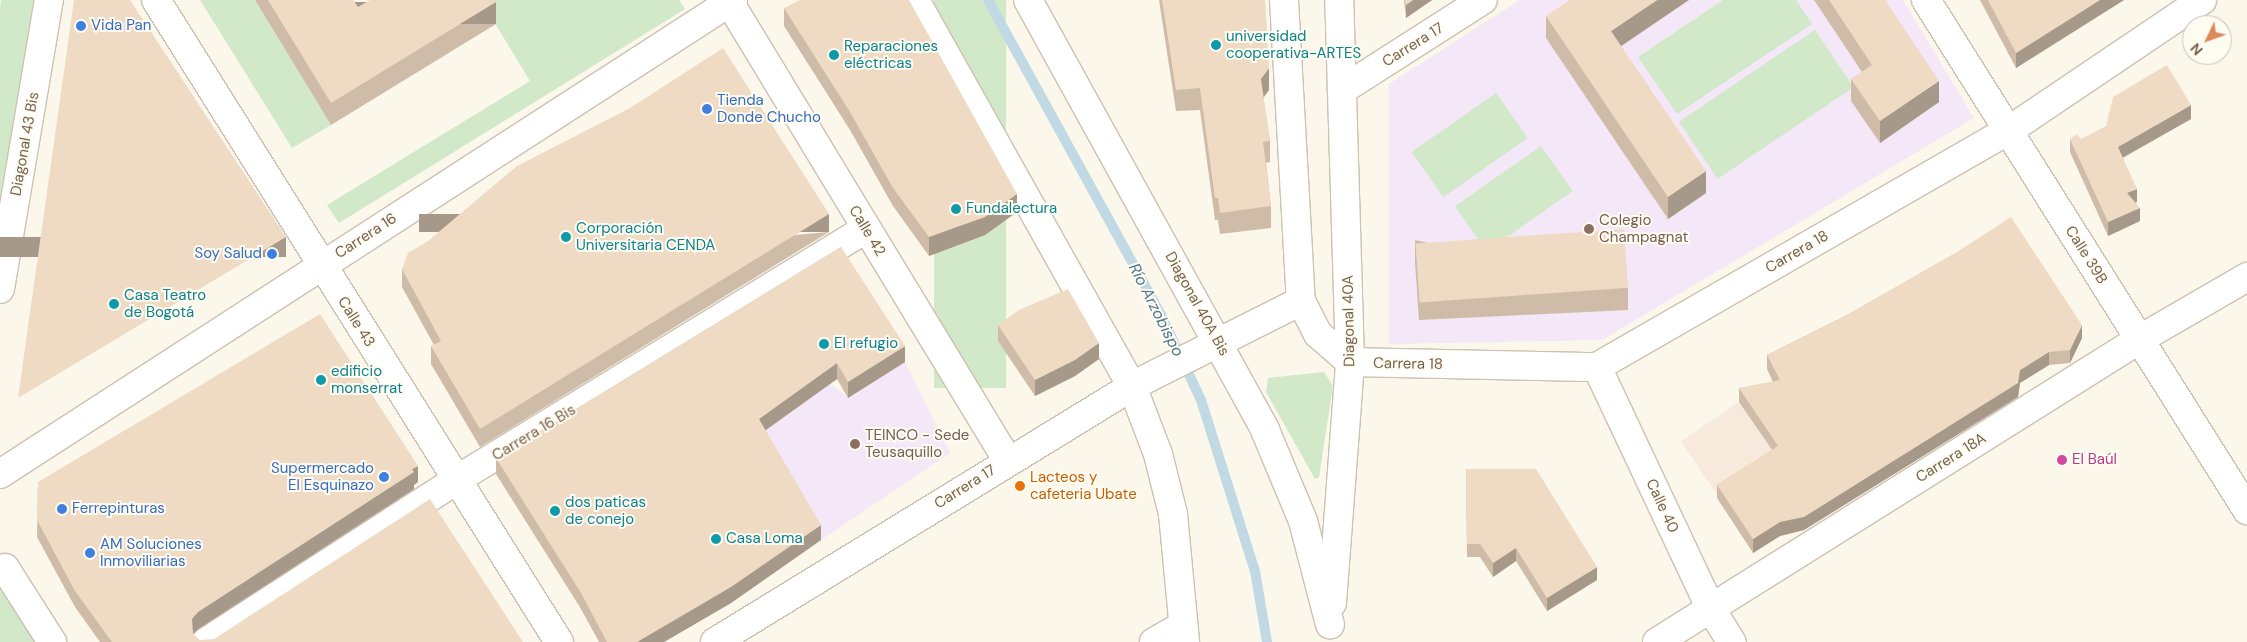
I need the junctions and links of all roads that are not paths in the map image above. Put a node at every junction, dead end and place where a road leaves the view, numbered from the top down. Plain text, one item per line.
1 (49, 0) edge
2 (156, 0) edge
3 (915, 0) edge
4 (1028, 0) edge
5 (1284, 0) edge
6 (1338, 0) edge
7 (1483, 0) edge
8 (1926, 0) edge
9 (2202, 0) edge
10 (730, 1) edge
11 (1342, 90) junction
12 (2008, 131) junction
13 (866, 230) junction
14 (320, 265) junction
15 (2247, 277) edge
16 (0, 289) edge
17 (1301, 301) junction
18 (2140, 339) junction
19 (1212, 344) junction
20 (1350, 362) junction
21 (1597, 367) junction
22 (1140, 382) junction
23 (1008, 461) junction
24 (0, 474) edge
25 (456, 480) junction
26 (2247, 510) edge
27 (5, 568) dead end
28 (1711, 609) junction
29 (1184, 633) edge
30 (1330, 633) edge
31 (52, 642) edge
32 (206, 642) edge
33 (558, 642) edge
34 (715, 642) edge
35 (1154, 642) edge
36 (1657, 642) edge
37 (1732, 642) edge

1 - 16 street, Diagonal 43 Bis
2 - 14 street, Calle 43
3 - 22 street
4 - 19 street, Diagonal 40A Bis
5 - 17 street
6 - 11 street, Diagonal 40A
7 - 11 street, Carrera 17
8 - 12 street, Calle 39B
9 - 12 street, Carrera 18
10 - 13 street, Calle 42
10 - 14 street, Carrera 16
11 - 20 street, Diagonal 40A
12 - 18 street, Calle 39B
12 - 21 street, Carrera 18
13 - 23 street, Calle 42
13 - 25 street, Carrera 16 Bis
14 - 24 street, Carrera 16
14 - 25 street, Calle 43
15 - 18 street, Carrera 18A
17 - 19 street, Carrera 17
17 - 20 street
18 - 26 street, Calle 39B
18 - 28 street, Carrera 18A
19 - 22 street, Carrera 17
19 - 30 street, Diagonal 40A Bis
20 - 21 street, Carrera 18
20 - 30 street, Diagonal 40A
21 - 28 street, Calle 40
22 - 23 street, Carrera 17
22 - 29 street
23 - 34 street, Carrera 17
25 - 32 street, Carrera 16 Bis
25 - 33 street, Calle 43
27 - 31 street
28 - 36 street, Carrera 18A
28 - 37 street, Calle 40
29 - 35 street

